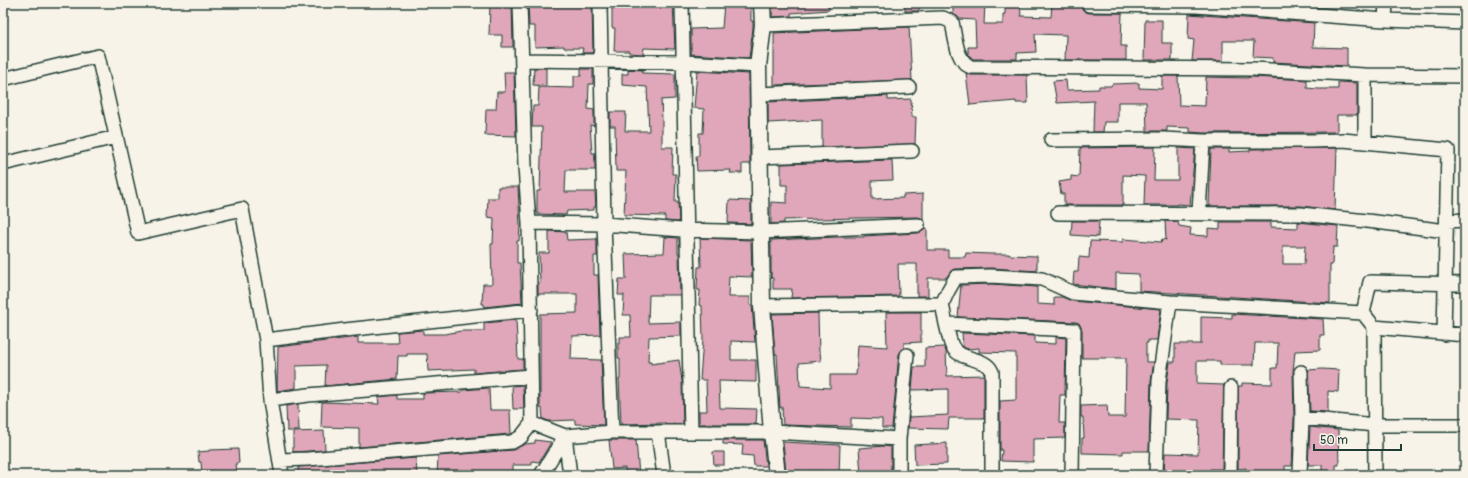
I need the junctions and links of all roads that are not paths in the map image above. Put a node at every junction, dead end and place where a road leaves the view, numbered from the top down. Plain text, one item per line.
1 (520, 3) edge
2 (600, 3) edge
3 (682, 3) edge
4 (762, 3) edge
5 (1089, 3) edge
6 (1386, 3) edge
7 (1196, 4) edge
8 (1385, 20) junction
9 (1465, 23) edge
10 (763, 25) junction
11 (522, 60) junction
12 (601, 62) junction
13 (683, 62) junction
14 (758, 66) junction
15 (1365, 75) junction
16 (1465, 76) edge
17 (3, 79) edge
18 (909, 87) dead end
19 (759, 94) junction
20 (116, 137) junction
21 (1051, 140) dead end
22 (1203, 141) junction
23 (1366, 142) junction
24 (912, 151) dead end
25 (760, 157) junction
26 (3, 164) edge
27 (1058, 213) dead end
28 (1199, 213) junction
29 (1465, 220) edge
30 (529, 223) junction
31 (604, 224) junction
32 (918, 225) dead end
33 (1447, 226) junction
34 (687, 230) junction
35 (761, 232) junction
36 (1445, 284) junction
37 (1465, 284) edge
38 (1170, 302) junction
39 (942, 304) junction
40 (762, 306) junction
41 (531, 310) junction
42 (1363, 313) junction
43 (946, 324) junction
44 (1374, 328) junction
45 (1444, 334) junction
46 (1465, 335) edge
47 (266, 340) junction
48 (907, 355) dead end
49 (1301, 372) dead end
50 (531, 376) junction
51 (1231, 388) dead end
52 (270, 400) junction
53 (1302, 418) junction
54 (532, 423) junction
55 (1375, 425) junction
56 (1465, 425) edge
57 (612, 432) junction
58 (658, 432) junction
59 (691, 432) junction
60 (772, 432) junction
61 (565, 436) junction
62 (899, 439) junction
63 (280, 460) junction
64 (282, 475) edge
65 (540, 475) edge
66 (570, 475) edge
67 (664, 475) edge
68 (777, 475) edge
69 (899, 475) edge
70 (992, 475) edge
71 (1072, 475) edge
72 (1156, 475) edge
73 (1230, 475) edge
74 (1300, 475) edge
75 (1375, 475) edge

1 - 11 street
2 - 12 street
3 - 13 street
4 - 10 street
5 - 7 street
6 - 8 street
7 - 8 street
8 - 9 street
10 - 14 street
10 - 15 street
11 - 12 street
11 - 30 street
12 - 13 street
12 - 31 street
13 - 14 street
13 - 34 street
14 - 19 street
15 - 16 street
15 - 23 street
17 - 20 street
18 - 19 street
19 - 25 street
20 - 26 street
20 - 47 street
21 - 22 street
22 - 23 street
22 - 28 street
23 - 33 street
24 - 25 street
25 - 35 street
27 - 28 street
28 - 33 street
29 - 33 street
30 - 31 street
30 - 41 street
31 - 34 street
31 - 57 street
32 - 35 street
33 - 36 street
34 - 35 street
34 - 59 street
35 - 40 street
36 - 37 street
36 - 42 street
36 - 45 street
38 - 39 street
38 - 42 street
38 - 72 street
39 - 40 street
39 - 43 street
40 - 60 street
41 - 47 street
41 - 50 street
42 - 44 street
43 - 70 street
43 - 71 street
44 - 45 street
44 - 55 street
45 - 46 street
47 - 52 street
48 - 62 street
49 - 53 street
50 - 52 street
50 - 54 street
51 - 73 street
52 - 63 street
53 - 55 street
53 - 74 street
54 - 61 street
54 - 63 street
55 - 56 street
55 - 75 street
57 - 58 street
57 - 61 street
58 - 59 street
58 - 67 street
59 - 60 street
60 - 62 street
60 - 68 street
61 - 65 street
61 - 66 street
62 - 69 street
63 - 64 street

